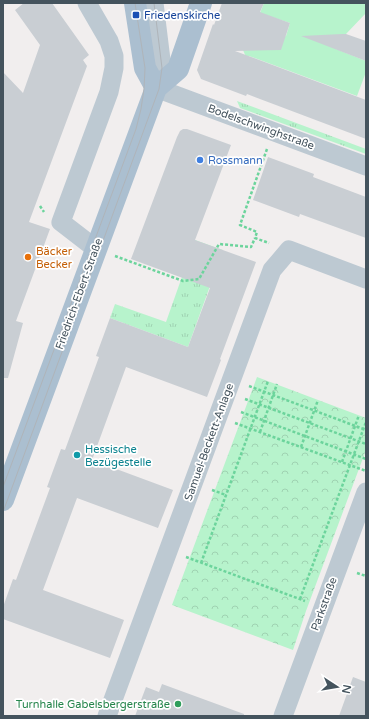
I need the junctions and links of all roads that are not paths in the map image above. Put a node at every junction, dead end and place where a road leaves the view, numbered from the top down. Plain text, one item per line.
1 (87, 3) edge
2 (136, 3) edge
3 (154, 3) edge
4 (201, 3) edge
5 (156, 88) junction
6 (366, 166) edge
7 (96, 249) junction
8 (366, 279) edge
9 (366, 492) edge
10 (3, 500) edge
11 (107, 716) edge
12 (283, 716) edge

1 - 7 street
2 - 5 main road
3 - 5 street, Friedrich-Ebert-Straße
4 - 5 main road
5 - 6 street, Bodelschwinghstraße
5 - 7 main road, Friedrich-Ebert-Straße
7 - 10 main road, Friedrich-Ebert-Straße
8 - 11 street, Samuel-Beckett-Anlage
9 - 12 street, Parkstraße

